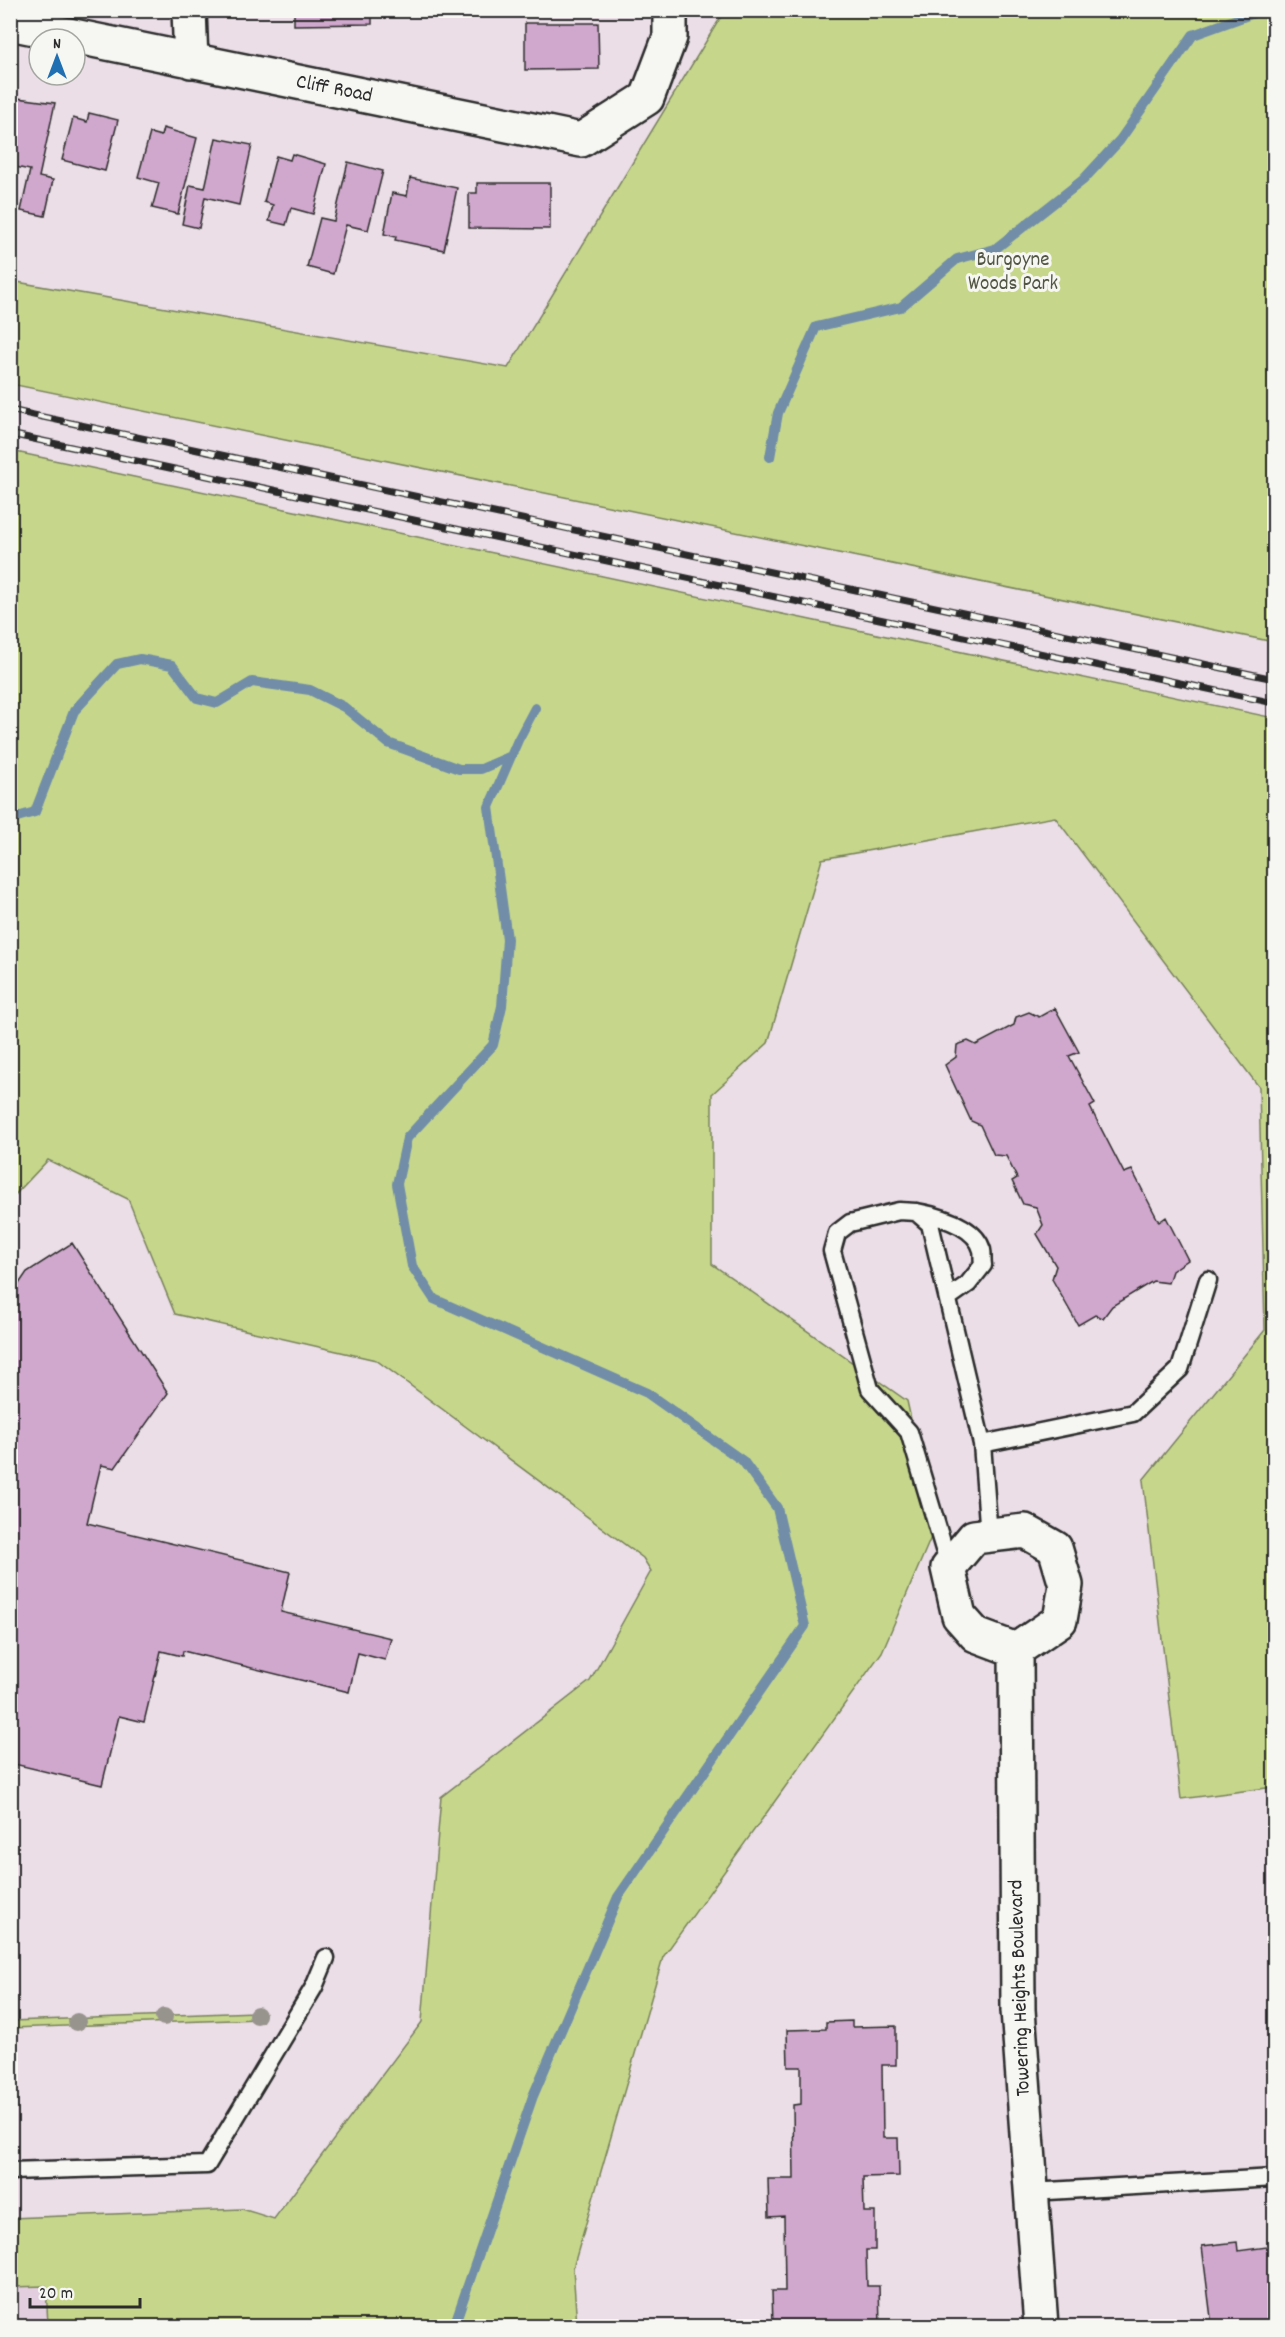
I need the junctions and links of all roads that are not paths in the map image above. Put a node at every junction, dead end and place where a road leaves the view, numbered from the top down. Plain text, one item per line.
1 (189, 10) edge
2 (670, 10) edge
3 (10, 23) edge
4 (191, 61) junction
5 (916, 1212) junction
6 (1208, 1280) dead end
7 (948, 1299) junction
8 (982, 1444) junction
9 (989, 1536) junction
10 (949, 1566) junction
11 (1016, 1650) junction
12 (326, 1958) dead end
13 (10, 2171) edge
14 (1275, 2178) edge
15 (1031, 2192) junction
16 (1041, 2326) edge

1 - 4 street
2 - 4 street, Cliff Road
3 - 4 street, Cliff Road
5 - 7 lane
5 - 7 lane
5 - 10 lane
6 - 8 lane
7 - 8 lane
8 - 9 lane
9 - 10 street
9 - 11 street
10 - 11 street
11 - 15 street, Towering Heights Boulevard
12 - 13 lane
14 - 15 lane
15 - 16 street, Towering Heights Boulevard

